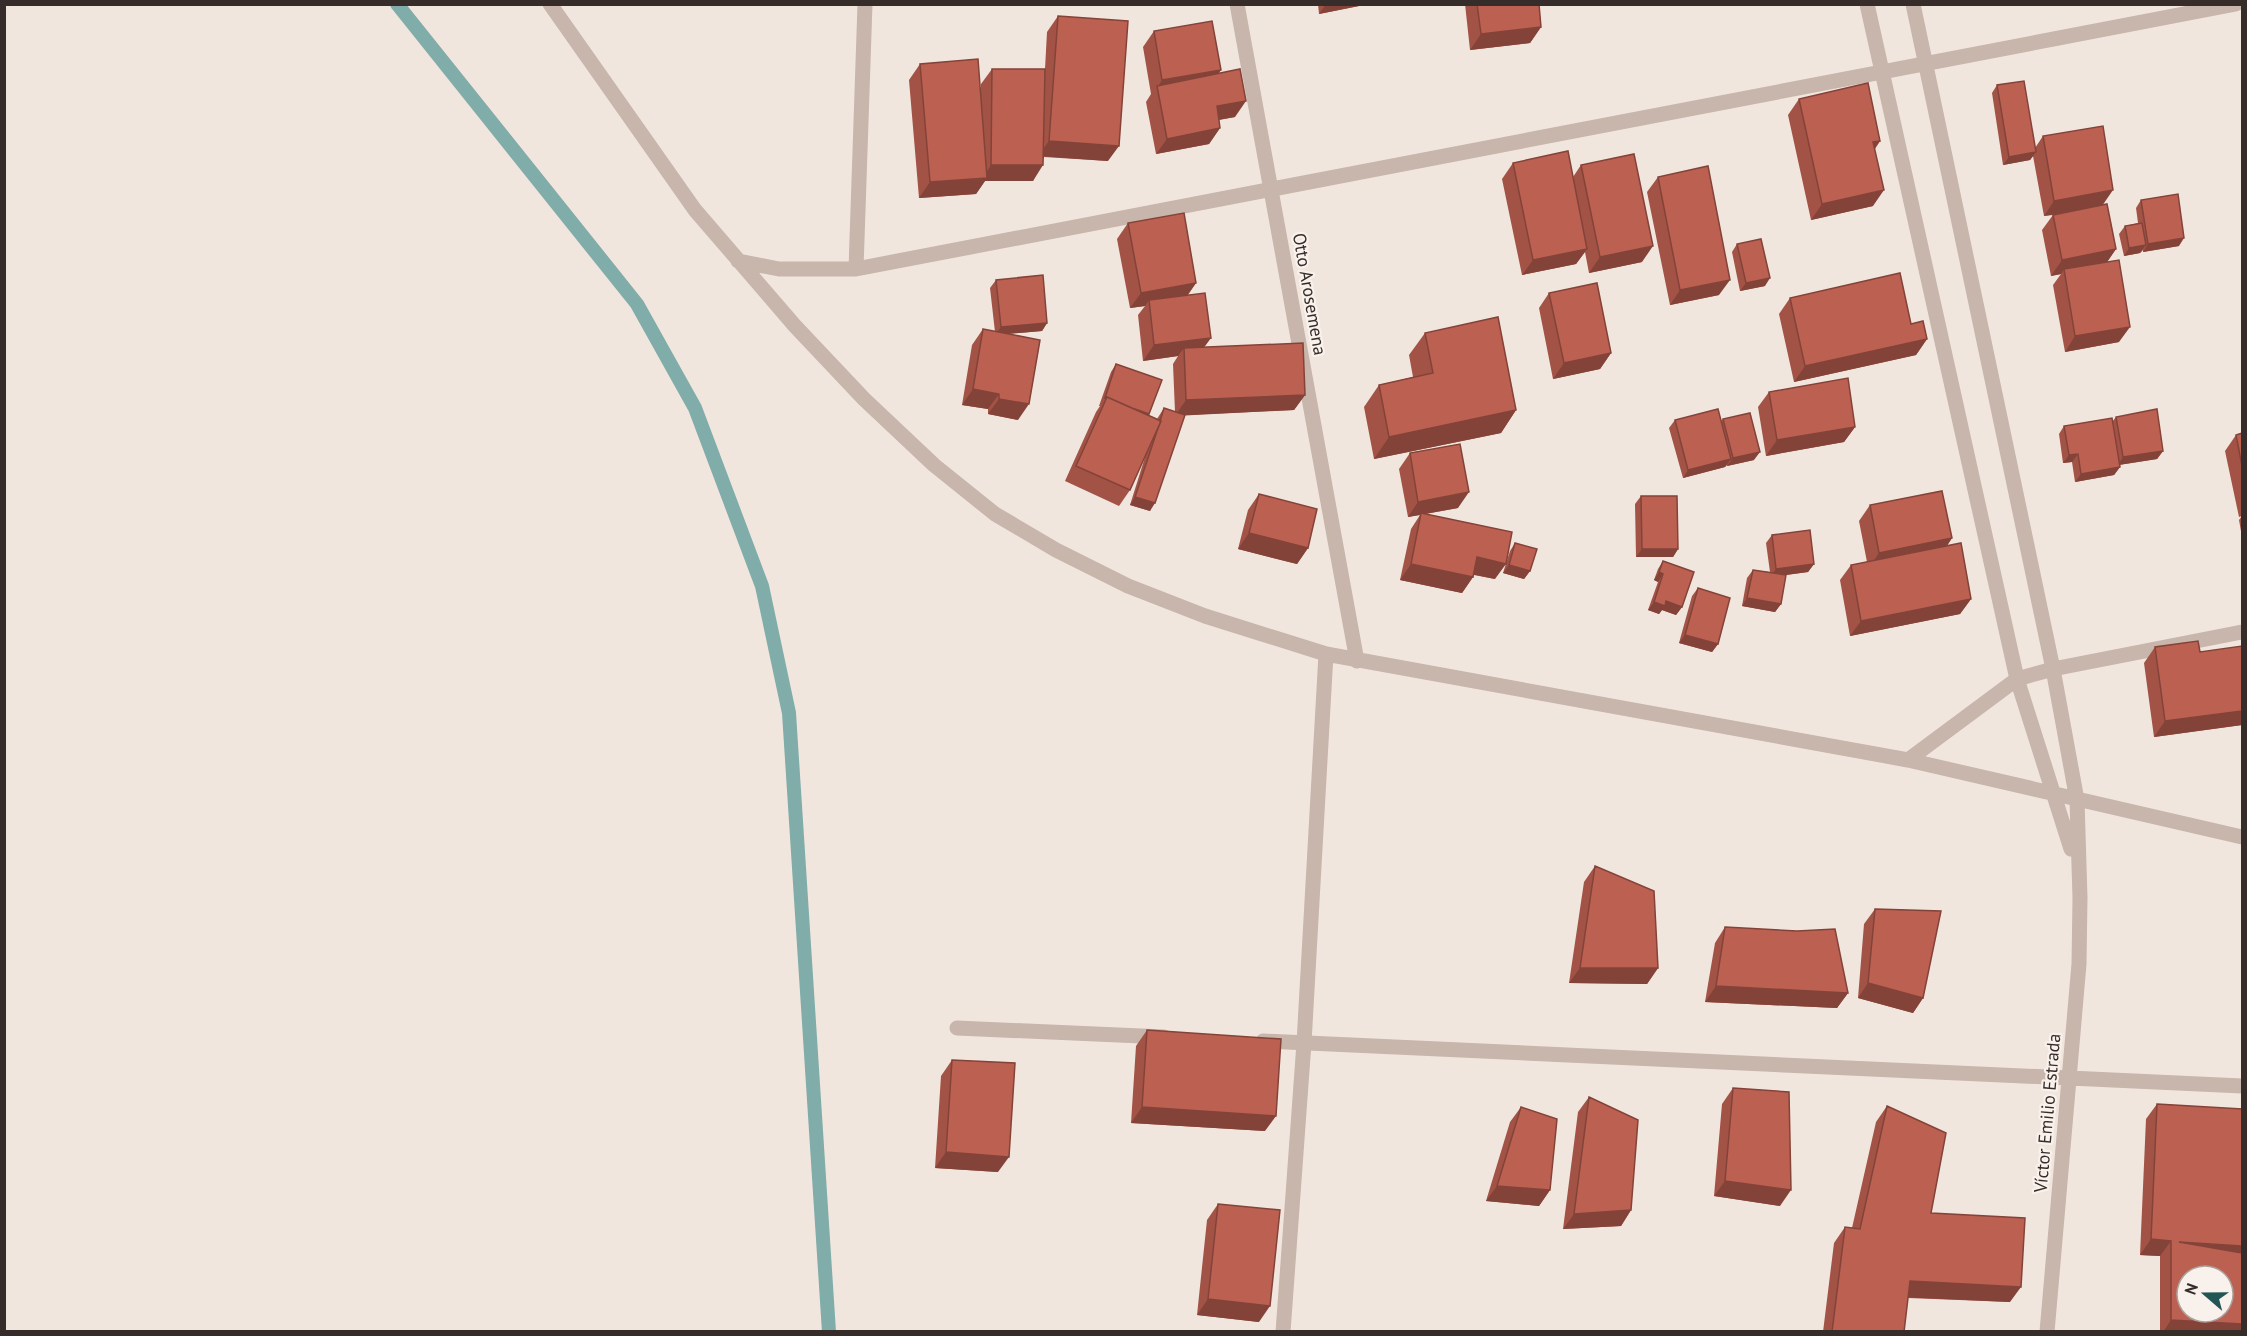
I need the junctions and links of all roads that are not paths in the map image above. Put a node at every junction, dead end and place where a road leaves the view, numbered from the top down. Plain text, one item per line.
1 (550, 4) edge
2 (865, 4) edge
3 (1237, 4) edge
4 (1867, 4) edge
5 (1912, 4) edge
6 (2236, 4) edge
7 (1925, 65) junction
8 (1881, 72) junction
9 (1272, 190) junction
10 (738, 261) junction
11 (856, 269) junction
12 (2242, 632) edge
13 (1326, 654) junction
14 (1357, 661) junction
15 (2053, 669) junction
16 (2017, 679) junction
17 (1908, 760) junction
18 (2055, 792) junction
19 (2077, 800) junction
20 (2242, 837) edge
21 (2080, 898) junction
22 (957, 1028) dead end
23 (1184, 1038) edge
24 (1244, 1040) edge
25 (1304, 1043) junction
26 (2070, 1079) junction
27 (2242, 1086) edge
28 (1283, 1332) edge
29 (2047, 1332) edge

1 - 10 street
2 - 11 street
3 - 9 street, Otto Arosemena
4 - 8 street
5 - 7 street
6 - 7 street
7 - 8 street
7 - 15 street
8 - 9 street
8 - 16 street
9 - 11 street
9 - 14 street, Otto Arosemena
10 - 11 street
10 - 13 street
12 - 15 street
13 - 14 street
13 - 25 street
14 - 17 street
15 - 16 street
15 - 19 street
16 - 17 street
16 - 18 street
17 - 18 street
18 - 19 street
18 - 21 street
19 - 20 street
19 - 21 street
21 - 26 street, Víctor Emilio Estrada
22 - 23 street
24 - 25 street
25 - 26 street
25 - 28 street
26 - 27 street
26 - 29 street, Víctor Emilio Estrada

